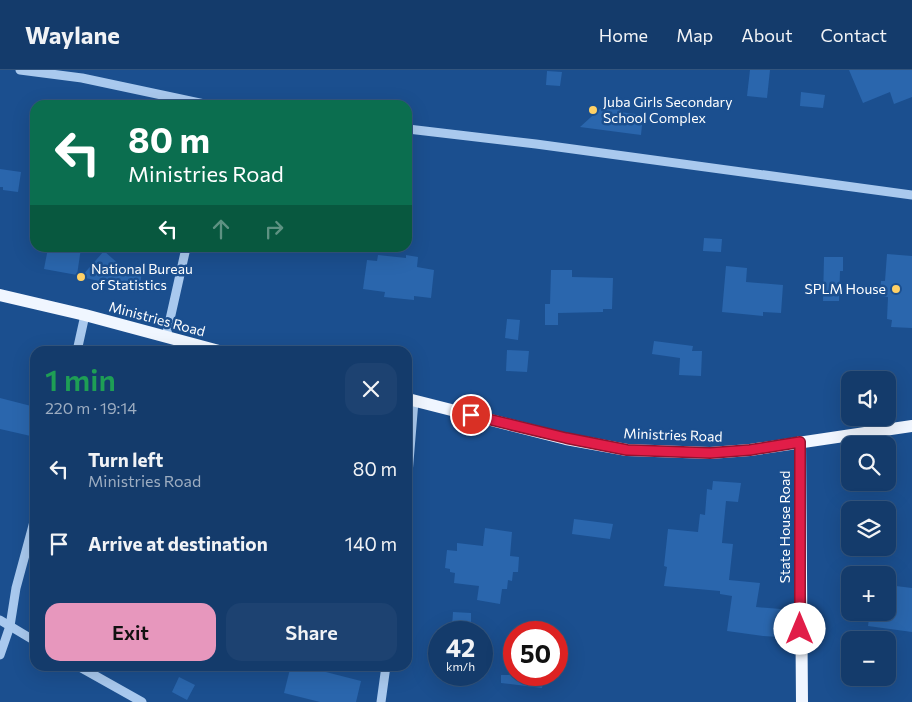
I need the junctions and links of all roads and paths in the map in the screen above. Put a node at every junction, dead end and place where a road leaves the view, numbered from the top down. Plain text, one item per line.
1 (21, 70) edge
2 (84, 74) edge
3 (189, 100) edge
4 (412, 129) edge
5 (912, 194) edge
6 (185, 252) edge
7 (0, 295) edge
8 (85, 316) junction
9 (166, 338) junction
10 (78, 346) edge
11 (199, 346) edge
12 (412, 400) edge
13 (912, 426) edge
14 (800, 442) junction
15 (30, 536) edge
16 (0, 620) edge
17 (10, 626) junction
18 (30, 638) edge
19 (0, 655) edge
20 (87, 671) edge
21 (385, 671) edge
22 (142, 702) edge
23 (381, 702) edge
24 (802, 702) edge

1 - 2 street
2 - 3 street
4 - 5 street
6 - 9 street
7 - 8 main road, Ministries Road
8 - 9 main road, Ministries Road
8 - 10 street
9 - 11 main road, Ministries Road
12 - 14 main road, Ministries Road
13 - 14 main road, Ministries Road
14 - 24 main road, State House Road
15 - 17 street
16 - 17 street
17 - 18 street
17 - 19 street
20 - 22 street
21 - 23 street

